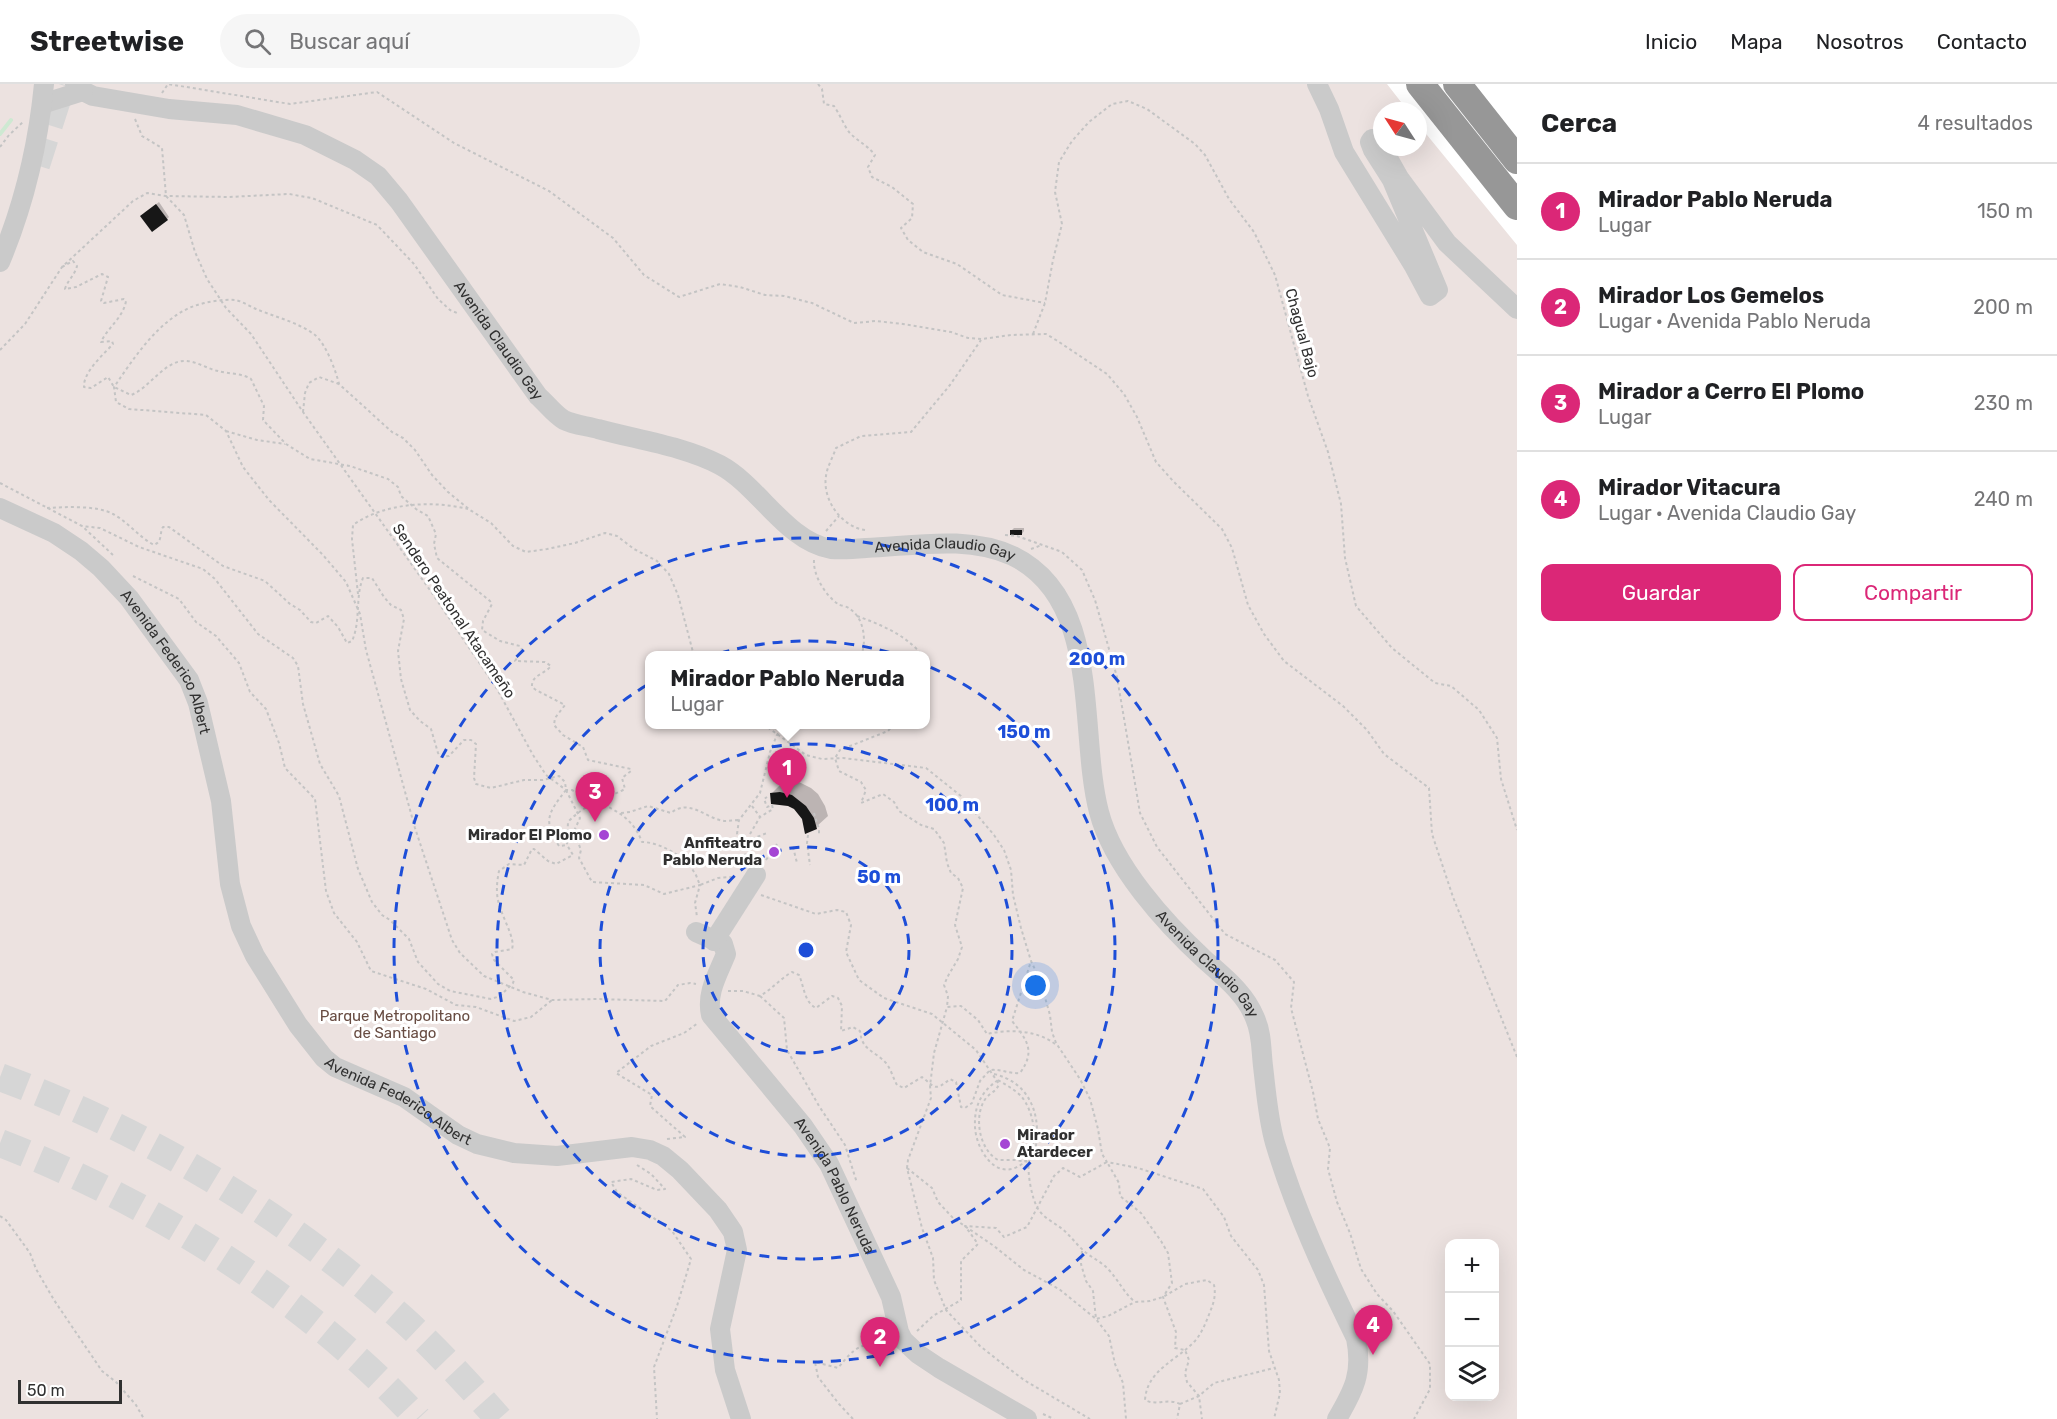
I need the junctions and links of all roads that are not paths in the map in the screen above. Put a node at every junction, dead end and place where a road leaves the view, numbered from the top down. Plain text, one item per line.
1 (44, 84) edge
2 (1317, 84) edge
3 (1420, 84) edge
4 (1458, 84) edge
5 (79, 88) edge
6 (42, 104) junction
7 (1517, 160) edge
8 (1517, 206) edge
9 (0, 262) edge
10 (1517, 309) edge
11 (0, 508) edge
12 (756, 875) road end
13 (696, 932) road end
14 (714, 940) junction
15 (1030, 1414) edge
16 (741, 1419) edge
17 (1337, 1419) edge

1 - 6 street
2 - 10 street
3 - 8 highway
4 - 7 highway
5 - 6 street, Avenida Claudio Gay
5 - 17 street, Avenida Claudio Gay
6 - 9 street
11 - 16 street, Avenida Federico Albert
12 - 14 street
13 - 14 street
14 - 15 street, Avenida Pablo Neruda

